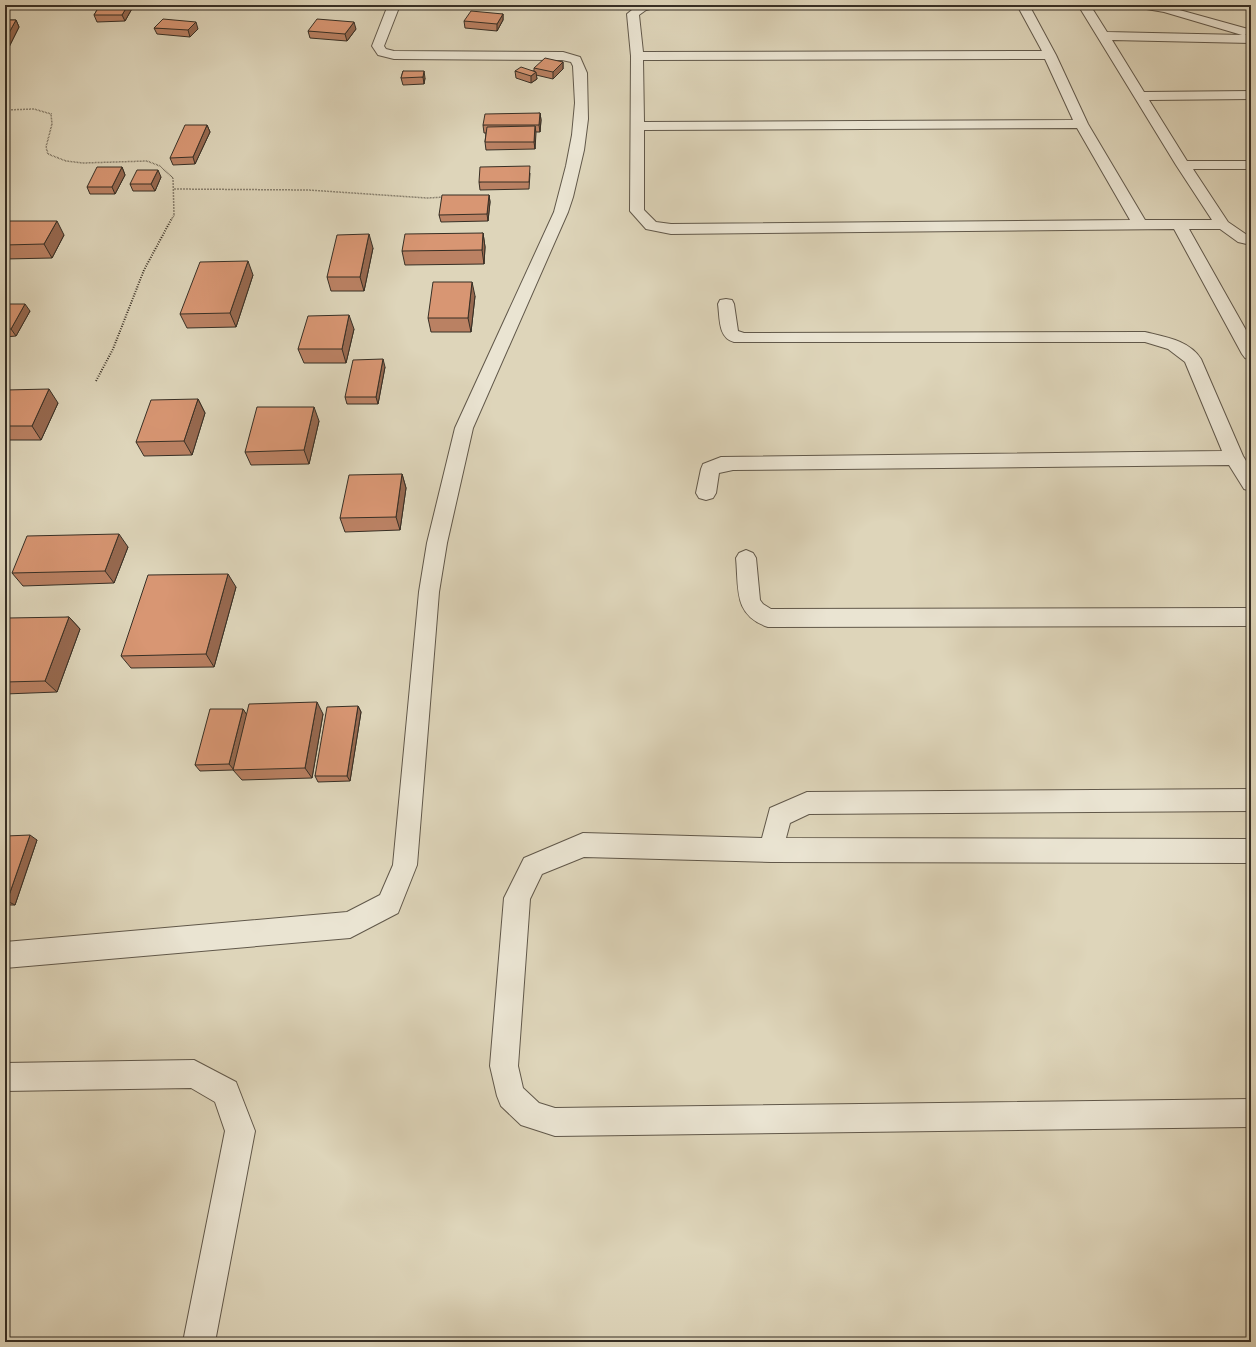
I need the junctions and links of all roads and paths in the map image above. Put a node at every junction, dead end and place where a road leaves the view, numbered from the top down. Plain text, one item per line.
1 (394, 5) edge
2 (655, 5) edge
3 (1023, 5) edge
4 (1084, 5) edge
5 (1139, 5) edge
6 (1251, 34) edge
7 (1103, 36) junction
8 (1251, 39) edge
9 (1050, 55) junction
10 (637, 56) junction
11 (1251, 95) edge
12 (1141, 96) junction
13 (5, 110) edge
14 (1081, 124) junction
15 (637, 126) junction
16 (1183, 165) junction
17 (1251, 165) edge
18 (174, 189) junction
19 (451, 196) edge
20 (1140, 224) junction
21 (1179, 225) junction
22 (1223, 225) junction
23 (1251, 240) edge
24 (726, 304) dead end
25 (1251, 354) edge
26 (96, 381) dead end
27 (1234, 458) junction
28 (1251, 484) edge
29 (706, 493) dead end
30 (746, 558) dead end
31 (1251, 617) edge
32 (1251, 800) edge
33 (771, 850) junction
34 (1251, 851) edge
35 (5, 955) edge
36 (5, 1077) edge
37 (1251, 1113) edge
38 (199, 1342) edge

1 - 35 street
2 - 10 street
3 - 9 street
4 - 7 street
5 - 6 street
7 - 8 street
7 - 12 street
9 - 10 street
9 - 14 street
10 - 15 street
11 - 12 street
12 - 16 street
13 - 18 path
14 - 15 street
14 - 20 street
15 - 20 street
16 - 17 street
16 - 22 street
18 - 19 path
18 - 26 path
20 - 21 street
21 - 22 street
21 - 25 street
22 - 23 street
24 - 27 street
27 - 28 street
27 - 29 street
30 - 31 street
32 - 33 street
33 - 34 street
33 - 37 street
36 - 38 street

